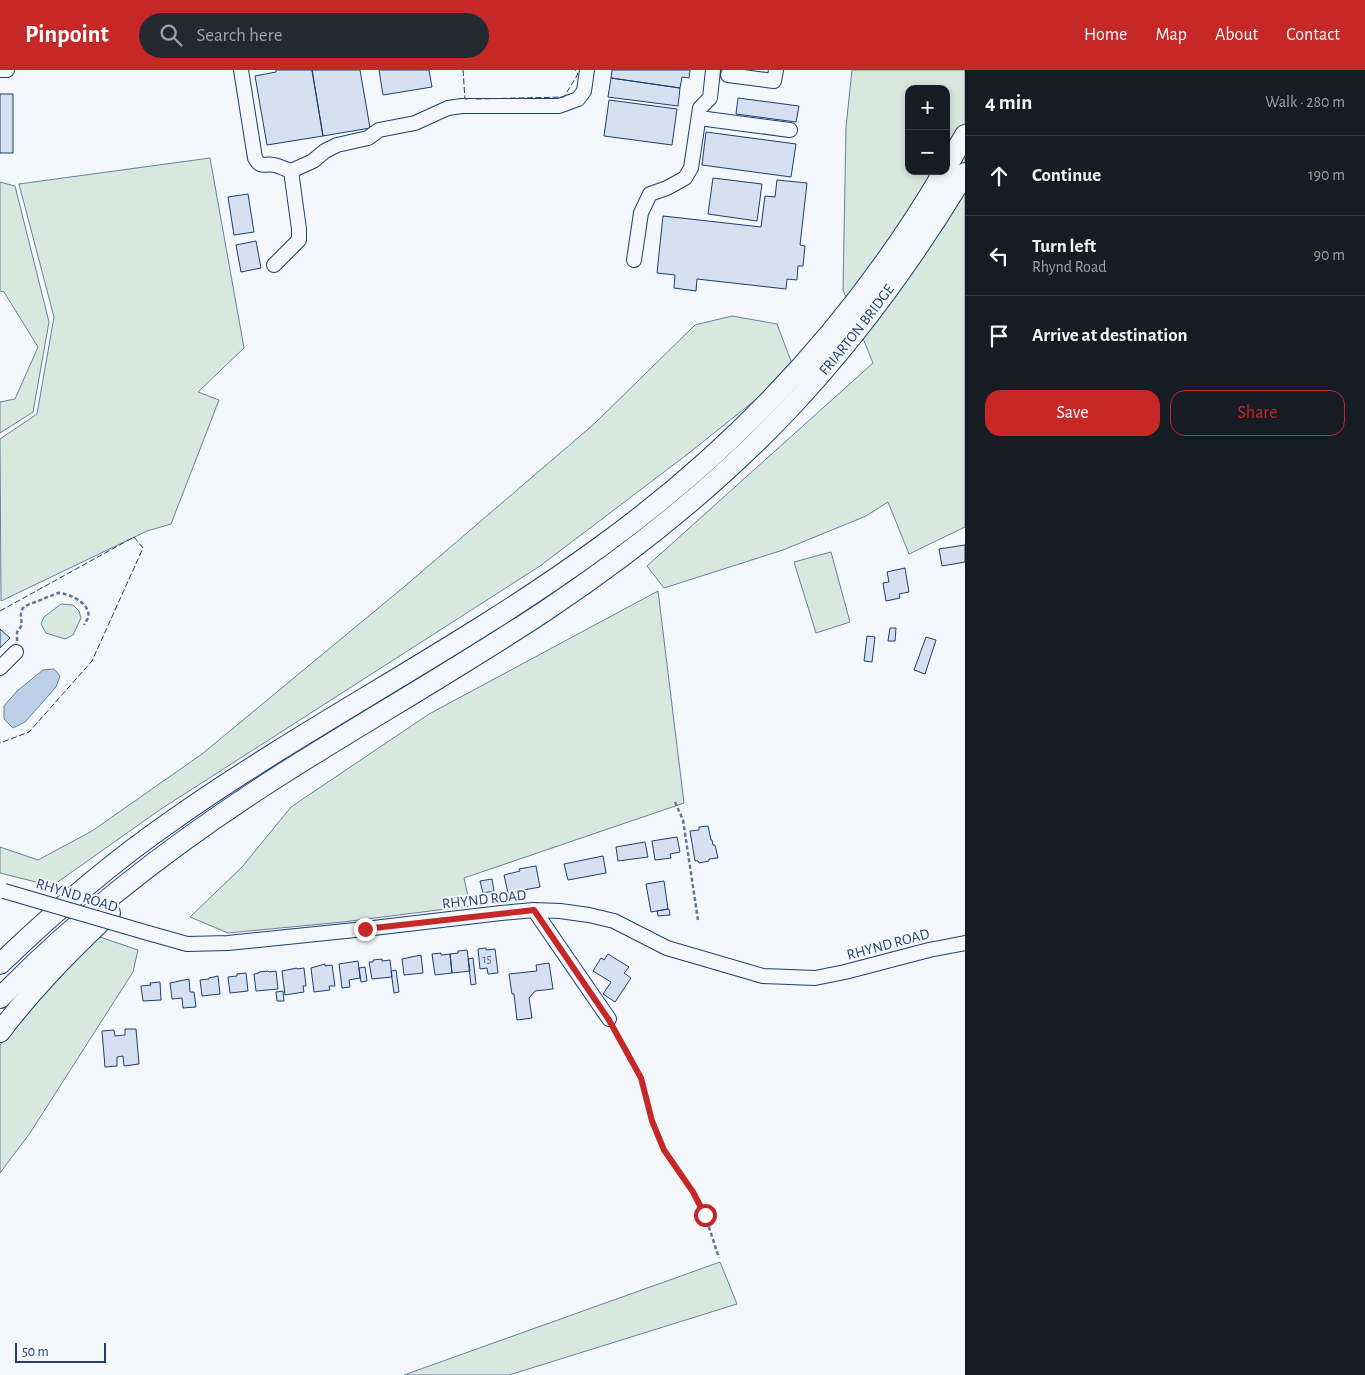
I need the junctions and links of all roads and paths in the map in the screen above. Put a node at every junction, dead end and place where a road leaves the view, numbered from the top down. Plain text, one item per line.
1 (0, 70) edge
2 (7, 70) edge
3 (241, 70) edge
4 (587, 70) edge
5 (713, 70) edge
6 (776, 70) edge
7 (728, 75) dead end
8 (699, 118) junction
9 (790, 130) dead end
10 (965, 135) edge
11 (950, 161) edge
12 (291, 171) junction
13 (965, 173) edge
14 (941, 175) edge
15 (634, 260) dead end
16 (274, 265) dead end
17 (720, 462) junction
18 (84, 625) dead end
19 (16, 652) joint
20 (0, 668) edge
21 (675, 802) dead end
22 (228, 809) junction
23 (2, 890) edge
24 (534, 910) junction
25 (698, 920) dead end
26 (965, 943) edge
27 (1, 964) edge
28 (0, 998) edge
29 (609, 1020) joint
30 (0, 1032) edge
31 (720, 1258) dead end

1 - 2 street
3 - 12 street
4 - 12 street
5 - 8 street
6 - 7 street
8 - 9 street
8 - 15 street
10 - 11 highway
12 - 16 street
13 - 17 highway, FRIARTON BRIDGE
14 - 17 highway, FRIARTON BRIDGE
17 - 22 highway
17 - 27 highway
18 - 19 path
19 - 20 street
21 - 25 path
22 - 28 highway
22 - 30 highway
23 - 24 street, RHYND ROAD, bridge
24 - 26 street, RHYND ROAD
24 - 29 street
29 - 31 path

